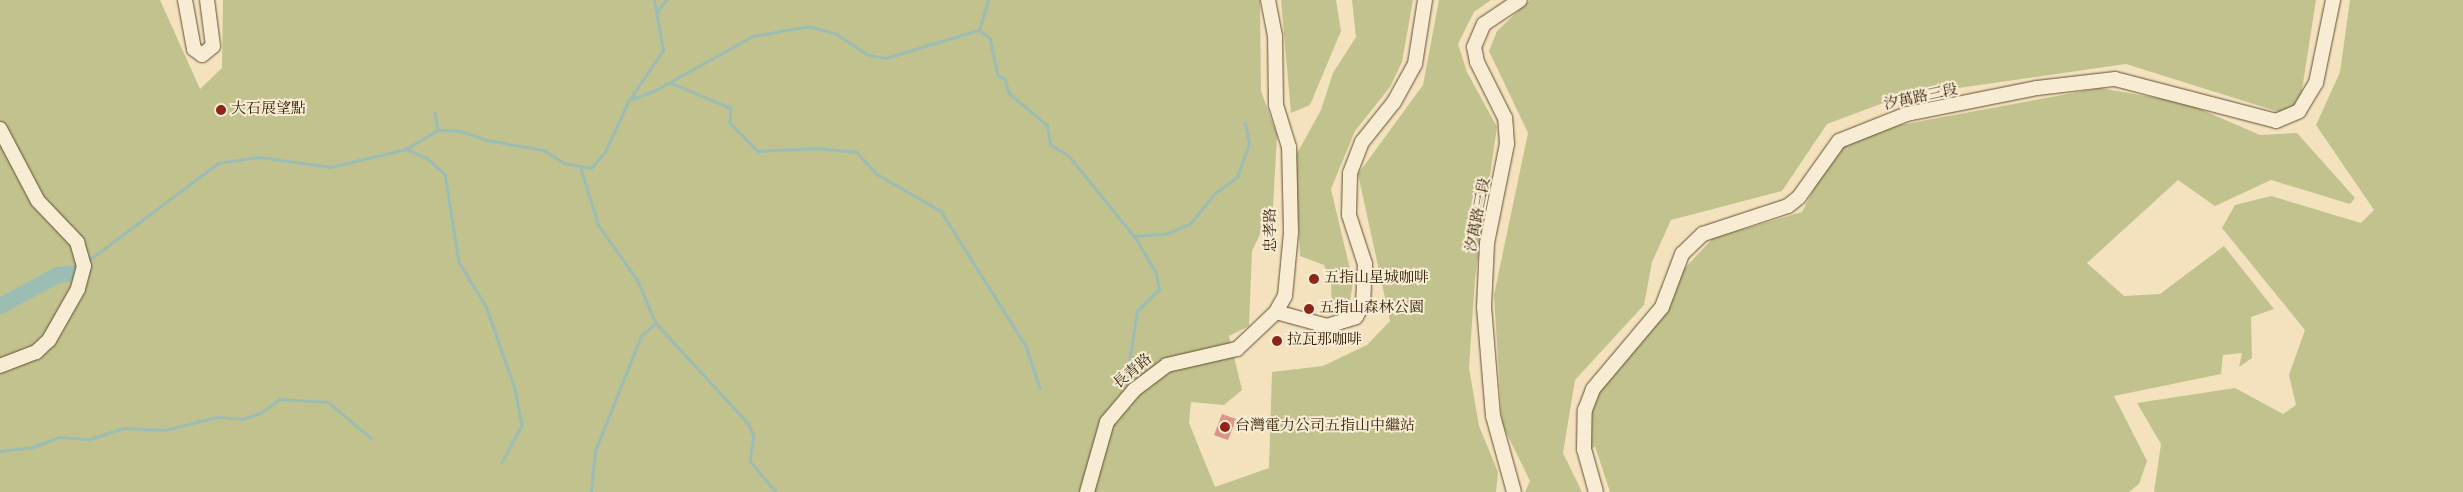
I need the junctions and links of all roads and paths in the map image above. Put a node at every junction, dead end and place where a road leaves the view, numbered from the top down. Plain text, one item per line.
1 (185, 0) edge
2 (206, 0) edge
3 (1268, 0) edge
4 (1425, 0) edge
5 (1520, 0) edge
6 (2333, 0) edge
7 (0, 129) edge
8 (1276, 312) junction
9 (0, 366) edge
10 (1087, 492) edge
11 (1514, 492) edge
12 (1596, 492) edge

1 - 2 street
3 - 8 street, 忠孝路
4 - 8 street
5 - 11 street, 汐萬路三段
6 - 12 street, 汐萬路三段
7 - 9 street
8 - 10 street, 長青路

